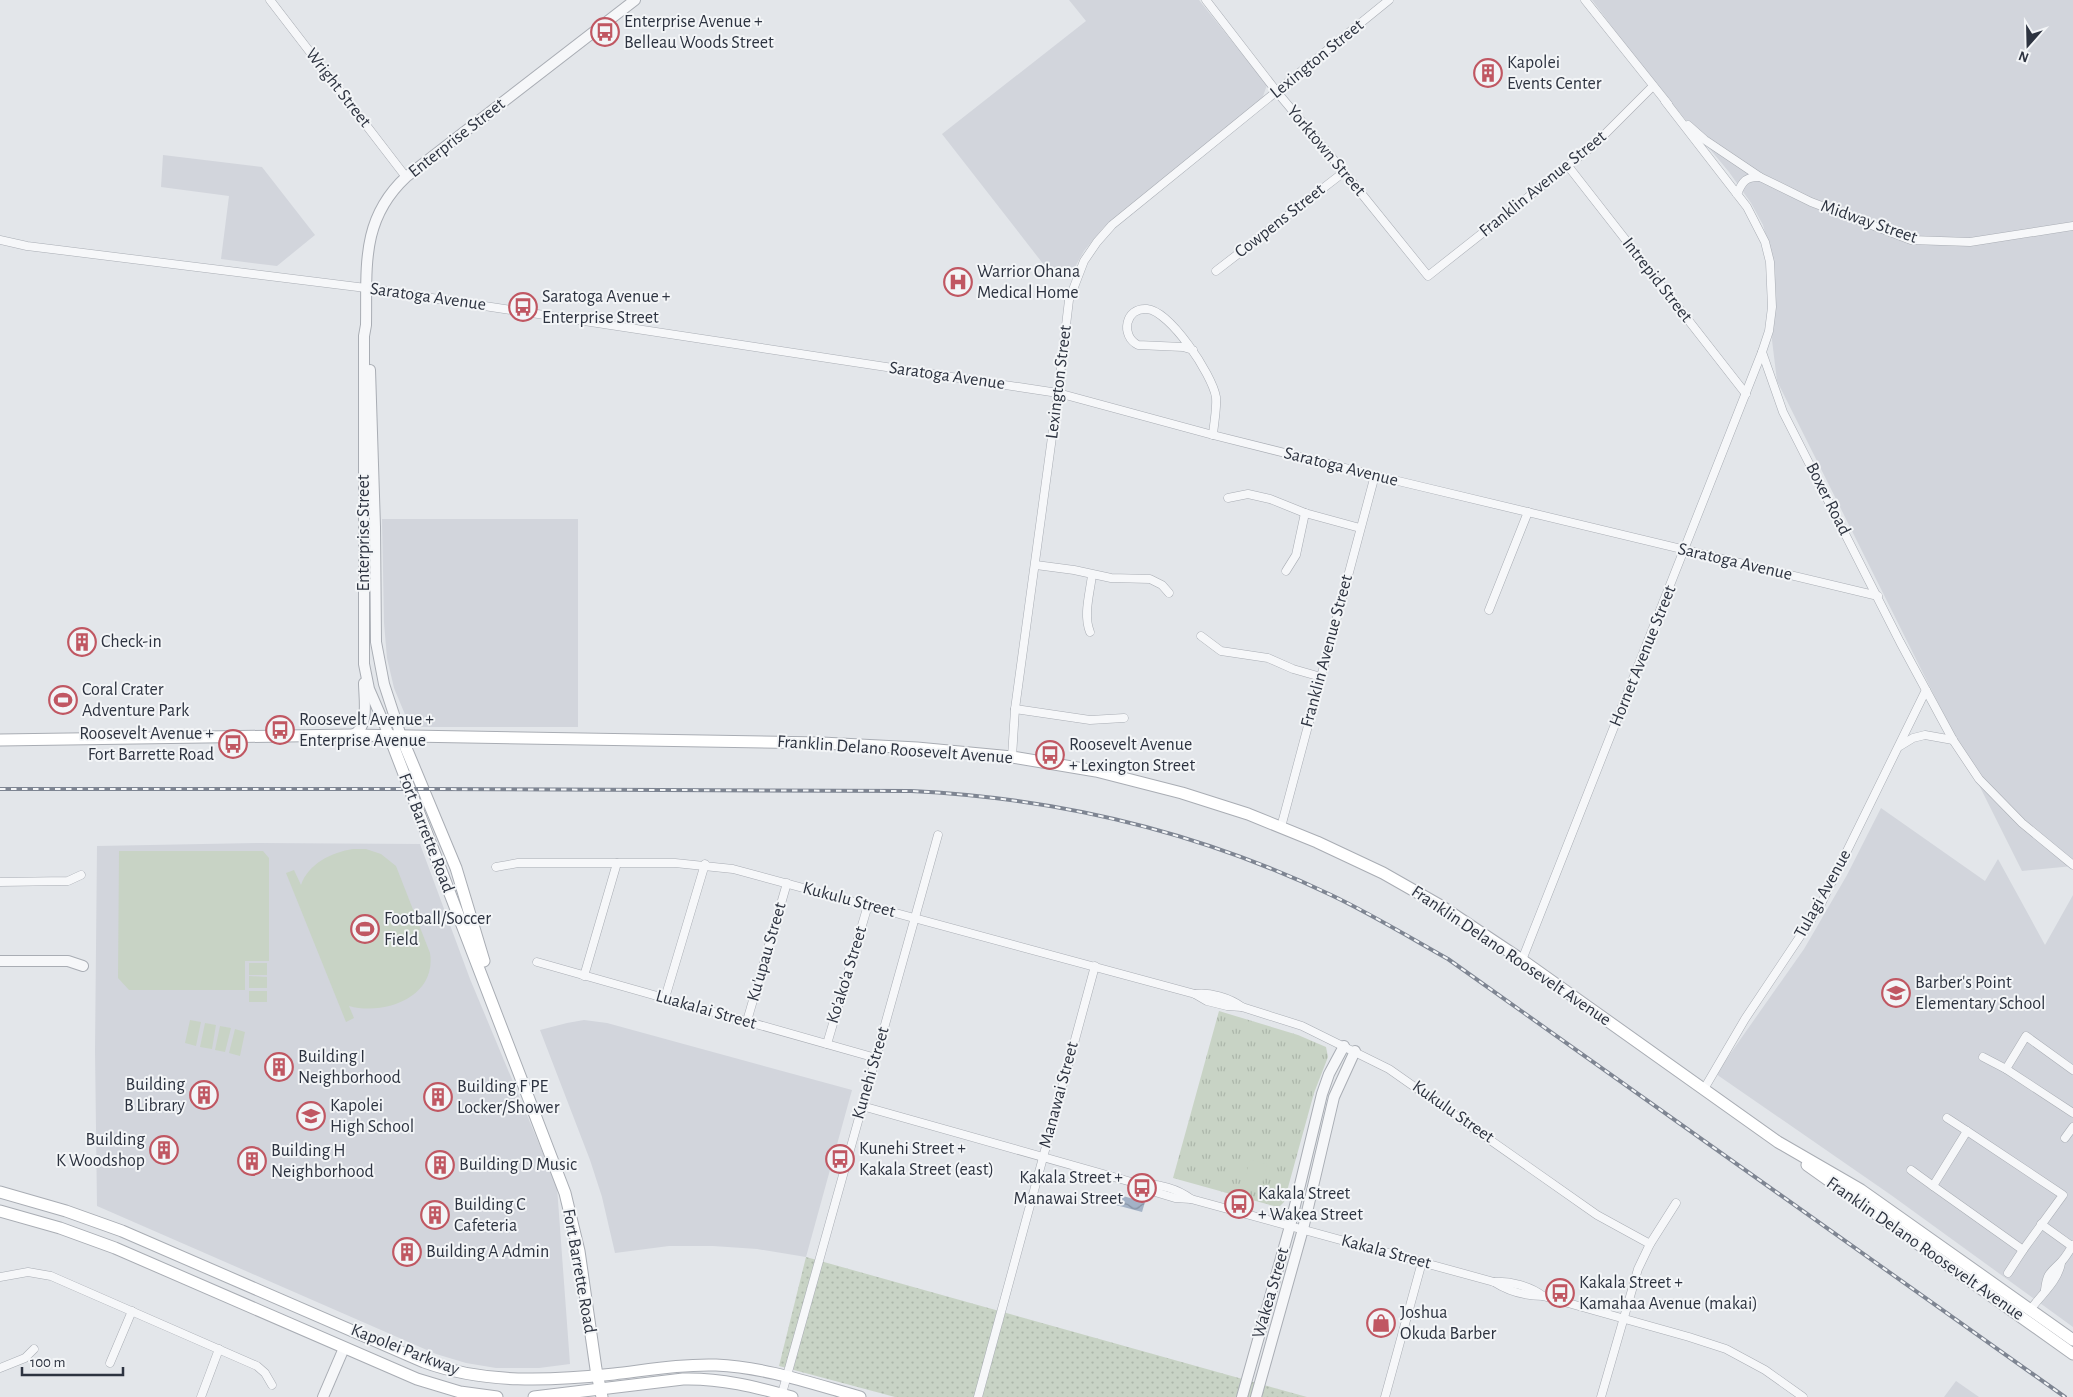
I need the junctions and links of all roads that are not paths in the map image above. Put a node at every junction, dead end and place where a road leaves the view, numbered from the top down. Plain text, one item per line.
1 (270, 0) edge
2 (635, 0) edge
3 (1206, 0) edge
4 (1389, 0) edge
5 (1586, 0) edge
6 (1653, 86) junction
7 (1277, 92) junction
8 (1665, 101) junction
9 (1568, 166) junction
10 (1344, 172) junction
11 (406, 177) junction
12 (1760, 177) junction
13 (1737, 194) junction
14 (2073, 226) edge
15 (0, 240) edge
16 (1216, 271) dead end
17 (1428, 276) joint
18 (366, 288) junction
19 (366, 325) junction
20 (1193, 350) junction
21 (1762, 352) junction
22 (1058, 393) junction
23 (1746, 394) junction
24 (1212, 435) junction
25 (1375, 476) junction
26 (1228, 498) dead end
27 (1528, 512) junction
28 (1305, 513) junction
29 (1360, 528) junction
30 (1685, 551) junction
31 (1036, 565) junction
32 (1286, 571) dead end
33 (1092, 575) junction
34 (1169, 593) dead end
35 (1878, 596) junction
36 (1489, 610) dead end
37 (1090, 632) dead end
38 (1201, 636) dead end
39 (364, 657) junction
40 (1321, 677) junction
41 (1926, 690) junction
42 (1015, 709) junction
43 (1124, 718) dead end
44 (352, 735) junction
45 (389, 735) junction
46 (401, 736) junction
47 (421, 736) junction
48 (0, 740) edge
49 (1953, 740) junction
50 (1899, 747) junction
51 (1012, 757) junction
52 (411, 759) junction
53 (1281, 827) junction
54 (938, 835) dead end
55 (617, 863) junction
56 (705, 864) junction
57 (2073, 865) edge
58 (496, 867) dead end
59 (81, 875) dead end
60 (0, 882) edge
61 (787, 884) junction
62 (868, 906) junction
63 (915, 918) junction
64 (1522, 960) junction
65 (0, 961) edge
66 (536, 962) dead end
67 (84, 966) dead end
68 (1095, 966) junction
69 (584, 976) junction
70 (665, 998) junction
71 (747, 1021) junction
72 (827, 1044) junction
73 (1344, 1046) junction
74 (1355, 1051) junction
75 (1983, 1057) dead end
76 (876, 1058) junction
77 (2006, 1069) junction
78 (2073, 1070) edge
79 (1704, 1089) junction
80 (862, 1106) junction
81 (2073, 1113) edge
82 (1947, 1118) dead end
83 (2073, 1127) edge
84 (1967, 1131) junction
85 (2065, 1138) dead end
86 (1778, 1142) junction
87 (1042, 1157) junction
88 (1911, 1170) dead end
89 (1933, 1186) junction
90 (0, 1192) edge
91 (1676, 1203) dead end
92 (0, 1211) edge
93 (2041, 1224) junction
94 (1290, 1226) junction
95 (1302, 1229) junction
96 (1650, 1244) junction
97 (2073, 1246) edge
98 (2023, 1250) junction
99 (1422, 1262) junction
100 (2008, 1273) dead end
101 (0, 1277) edge
102 (2030, 1310) junction
103 (132, 1311) junction
104 (1622, 1318) junction
105 (352, 1330) junction
106 (590, 1331) junction
107 (2073, 1340) edge
108 (344, 1348) junction
109 (34, 1349) dead end
110 (219, 1349) junction
111 (2073, 1354) edge
112 (110, 1363) dead end
113 (0, 1368) edge
114 (600, 1375) junction
115 (787, 1376) junction
116 (568, 1379) junction
117 (272, 1385) dead end
118 (601, 1392) edge
119 (563, 1394) junction
120 (1792, 1394) edge
121 (785, 1396) edge
122 (201, 1397) edge
123 (323, 1397) edge
124 (497, 1397) edge
125 (534, 1397) edge
126 (577, 1397) edge
127 (860, 1397) edge
128 (978, 1397) edge
129 (1242, 1397) edge
130 (1256, 1397) edge
131 (1385, 1397) edge
132 (1601, 1397) edge
133 (1803, 1397) edge

1 - 11 street, Wright Street
2 - 11 street, Enterprise Street
3 - 7 street, Yorktown Street
4 - 7 street, Lexington Street
5 - 6 street, Midway Street
6 - 8 street, Midway Street
6 - 9 street, Franklin Avenue Street
7 - 10 street, Yorktown Street
7 - 22 street, Lexington Street
8 - 12 street, Midway Street
8 - 13 street
9 - 17 street, Franklin Avenue Street
9 - 23 street, Intrepid Street
10 - 16 street, Cowpens Street
10 - 17 street, Yorktown Street
11 - 18 street, Enterprise Street
12 - 13 street
12 - 14 street, Midway Street
13 - 21 street
15 - 18 street, Saratoga Avenue
18 - 19 street, Enterprise Street
18 - 22 street, Saratoga Avenue
19 - 39 street, Enterprise Street
19 - 46 street, Enterprise Street
20 - 20 street
20 - 24 street
21 - 23 street, Hornet Avenue Street
21 - 35 street, Boxer Road
22 - 24 street, Saratoga Avenue
22 - 31 street, Lexington Street
23 - 30 street, Hornet Avenue Street
24 - 25 street, Saratoga Avenue
25 - 27 street, Saratoga Avenue
25 - 29 street, Franklin Avenue Street
26 - 28 street
27 - 30 street, Saratoga Avenue
27 - 36 street
28 - 29 street
28 - 32 street
29 - 40 street, Franklin Avenue Street
30 - 35 street, Saratoga Avenue
30 - 64 street, Hornet Avenue Street
31 - 33 street
31 - 42 street, Lexington Street
33 - 34 street
33 - 37 street
35 - 41 street, Boxer Road
38 - 40 street
39 - 44 street
39 - 45 street, Enterprise Street
40 - 53 street, Franklin Avenue Street
41 - 49 street, Boxer Road
41 - 50 street, Tulagi Avenue
42 - 43 street
42 - 51 street, Lexington Street
44 - 45 main road, Franklin Delano Roosevelt Avenue
44 - 48 main road, Franklin Delano Roosevelt Avenue
45 - 46 main road, Franklin Delano Roosevelt Avenue
45 - 106 main road, Fort Barrette Road
46 - 47 main road, Franklin Delano Roosevelt Avenue
46 - 52 main road, Fort Barrette Road
47 - 51 main road, Franklin Delano Roosevelt Avenue
47 - 52 main road
49 - 50 street
49 - 57 street, Boxer Road
50 - 79 street, Tulagi Avenue
51 - 53 main road, Franklin Delano Roosevelt Avenue
52 - 114 main road, Fort Barrette Road
53 - 64 main road, Franklin Delano Roosevelt Avenue
54 - 63 street, Kunehi Street
55 - 56 street, Kukulu Street
55 - 58 street, Kukulu Street
55 - 69 street
56 - 61 street, Kukulu Street
56 - 70 street
59 - 60 street
61 - 62 street, Kukulu Street
61 - 71 street, Ku'upau Street
62 - 63 street, Kukulu Street
62 - 72 street, Ko'ako'a Street
63 - 68 street, Kukulu Street
63 - 76 street, Kunehi Street
64 - 79 main road, Franklin Delano Roosevelt Avenue
65 - 67 street
66 - 69 street, Luakalai Street
68 - 73 street, Kukulu Street
68 - 87 street, Manawai Street
69 - 70 street, Luakalai Street
70 - 71 street, Luakalai Street
71 - 72 street, Luakalai Street
72 - 76 street, Luakalai Street
73 - 74 street, Kukulu Street
73 - 94 street, Wakea Street
74 - 95 street, Wakea Street
74 - 96 street, Kukulu Street
75 - 77 street
76 - 80 street, Kunehi Street
77 - 78 street
77 - 81 street
79 - 86 main road, Franklin Delano Roosevelt Avenue
80 - 87 street, Kakala Street
80 - 115 street, Kunehi Street
82 - 84 street
83 - 85 street
84 - 89 street
84 - 93 street
86 - 102 main road, Franklin Delano Roosevelt Avenue
86 - 111 main road, Franklin Delano Roosevelt Avenue
87 - 94 street, Kakala Street
87 - 128 street, Manawai Street
88 - 89 street
89 - 98 street
90 - 105 main road, Kapolei Parkway
91 - 96 street
92 - 108 main road, Kapolei Parkway
93 - 97 street
93 - 98 street
94 - 95 street, Kakala Street
94 - 129 street, Wakea Street
95 - 99 street, Kakala Street
95 - 130 street, Wakea Street
96 - 104 street
97 - 102 street
98 - 100 street
99 - 104 street, Kakala Street
99 - 131 street
101 - 103 street
102 - 107 main road, Franklin Delano Roosevelt Avenue
103 - 110 street
103 - 112 street
104 - 120 street, Kakala Street
104 - 132 street
105 - 108 main road
105 - 116 main road, Kapolei Parkway
106 - 114 main road, Fort Barrette Road
106 - 116 main road
108 - 123 street
108 - 124 main road, Kapolei Parkway
109 - 113 street
110 - 117 street
110 - 122 street
114 - 115 main road, Kapolei Parkway
114 - 116 main road, Kapolei Parkway
114 - 118 main road, Fort Barrette Road
115 - 121 street, Kunehi Street
115 - 127 main road, Kapolei Parkway
118 - 119 main road
118 - 121 main road
119 - 125 main road
119 - 126 main road
120 - 133 street, Kakala Street

